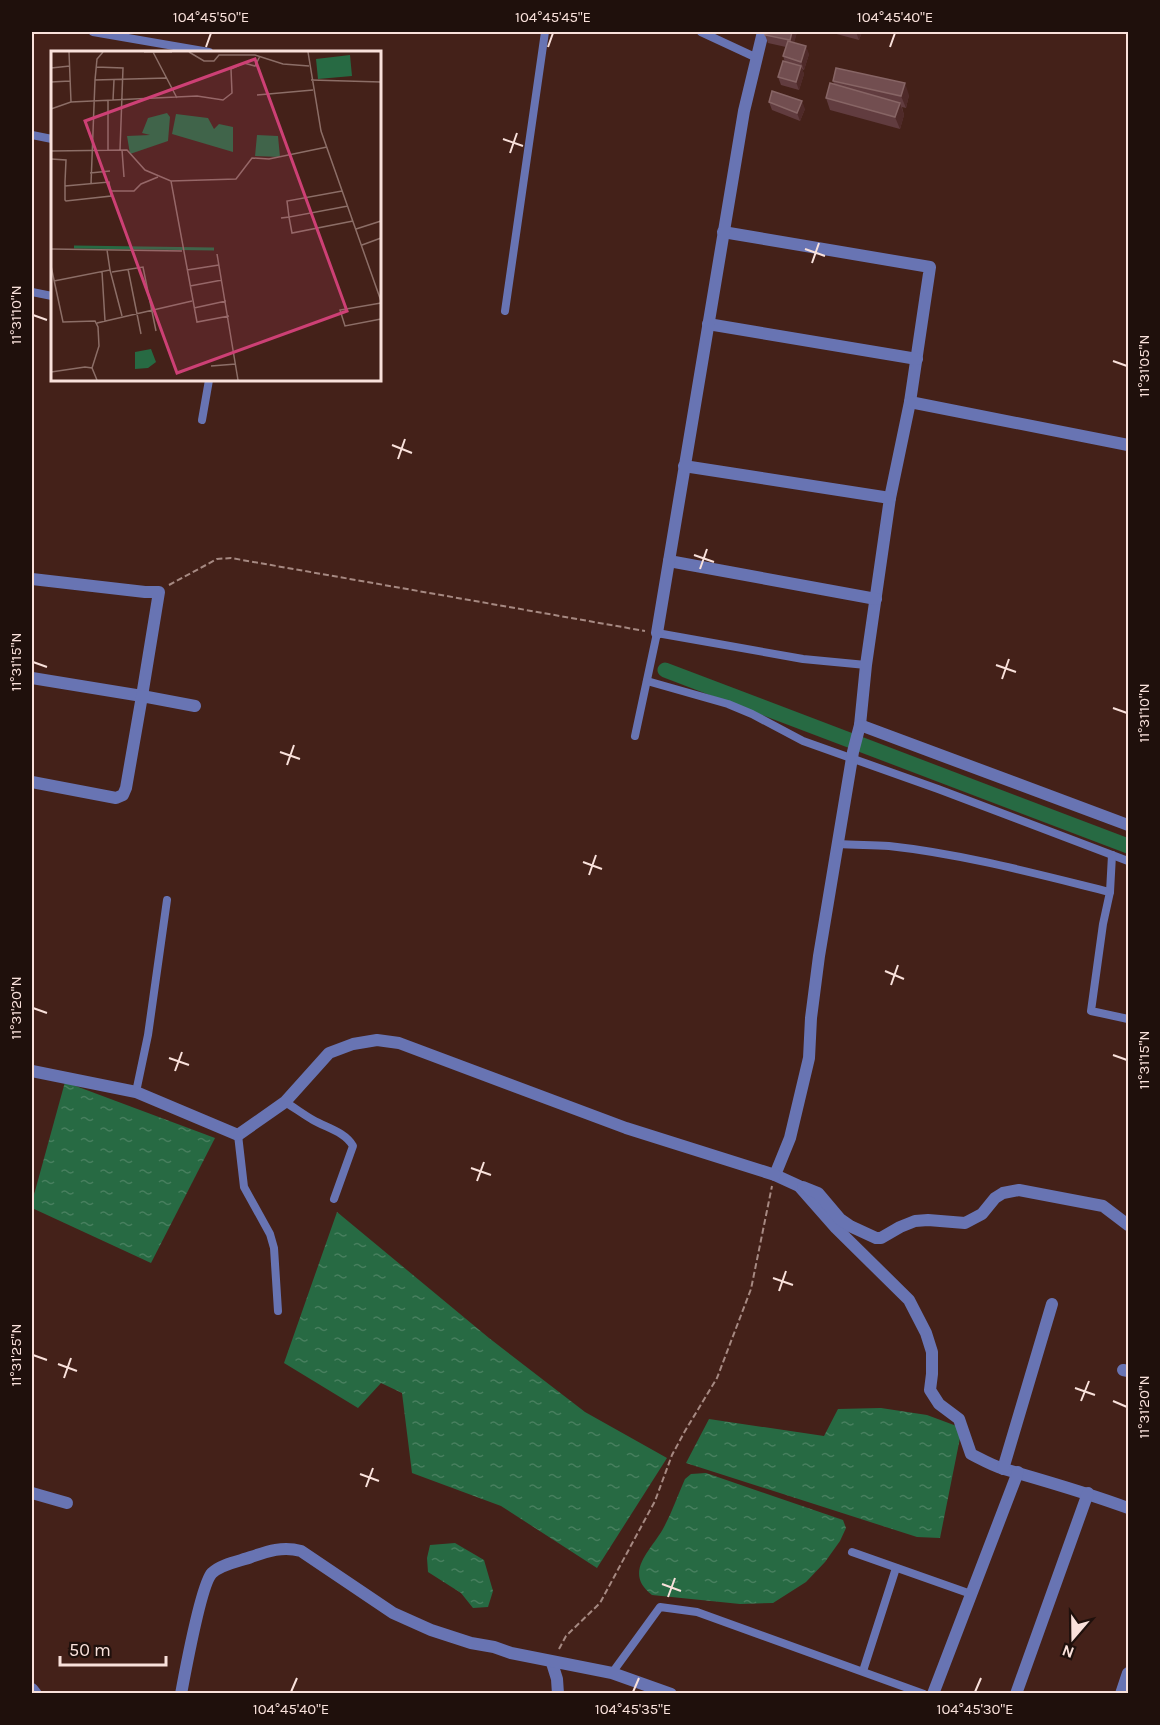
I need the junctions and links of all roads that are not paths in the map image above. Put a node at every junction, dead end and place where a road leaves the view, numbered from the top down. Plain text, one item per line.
1 (93, 32) edge
2 (545, 32) edge
3 (701, 32) edge
4 (763, 32) edge
5 (203, 51) edge
6 (757, 58) junction
7 (32, 135) edge
8 (51, 139) edge
9 (723, 232) junction
10 (32, 292) edge
11 (51, 296) edge
12 (505, 311) dead end
13 (708, 324) junction
14 (917, 358) junction
15 (209, 381) edge
16 (910, 402) junction
17 (201, 420) dead end
18 (1128, 445) edge
19 (684, 466) junction
20 (890, 498) junction
21 (669, 561) junction
22 (32, 579) edge
23 (876, 599) junction
24 (657, 633) junction
25 (866, 666) junction
26 (32, 678) edge
27 (647, 681) junction
28 (142, 696) junction
29 (195, 706) dead end
30 (860, 725) junction
31 (635, 736) dead end
32 (854, 752) junction
33 (32, 782) edge
34 (1128, 825) edge
35 (838, 844) junction
36 (1112, 855) junction
37 (1128, 861) edge
38 (1110, 892) junction
39 (167, 900) dead end
40 (1128, 1019) edge
41 (32, 1071) edge
42 (136, 1092) junction
43 (285, 1102) junction
44 (238, 1135) junction
45 (775, 1175) junction
46 (799, 1186) junction
47 (334, 1199) dead end
48 (1128, 1225) edge
49 (1052, 1304) dead end
50 (278, 1311) dead end
51 (1004, 1469) junction
52 (1018, 1472) junction
53 (32, 1493) edge
54 (1088, 1493) junction
55 (67, 1503) dead end
56 (1128, 1509) edge
57 (852, 1552) dead end
58 (896, 1568) junction
59 (971, 1594) junction
60 (552, 1662) junction
61 (863, 1671) junction
62 (612, 1673) junction
63 (1128, 1673) edge
64 (32, 1689) edge
65 (36, 1694) edge
66 (181, 1694) edge
67 (558, 1694) edge
68 (671, 1694) edge
69 (924, 1694) edge
70 (933, 1694) edge
71 (1016, 1694) edge
72 (1121, 1694) edge

1 - 5 lane
2 - 12 lane
3 - 6 lane
4 - 6 street
6 - 9 street
7 - 8 lane
9 - 13 street
9 - 14 street
10 - 11 lane
13 - 14 street
13 - 19 street
14 - 16 street
15 - 17 lane
16 - 18 street
16 - 20 street
19 - 20 street
19 - 21 street
20 - 23 street
21 - 23 street
21 - 24 street
22 - 28 street
23 - 25 street
24 - 25 lane
24 - 27 lane
25 - 30 street
26 - 28 street
27 - 31 lane
27 - 32 lane
28 - 29 street
28 - 33 street
30 - 32 street
30 - 34 street
32 - 35 street
32 - 36 lane
35 - 38 lane
35 - 45 street
36 - 37 lane
36 - 38 lane
38 - 40 lane
39 - 42 lane
41 - 42 street
42 - 44 street
43 - 44 street
43 - 45 street
43 - 47 lane
44 - 50 lane
45 - 46 street
46 - 48 street
46 - 51 street
49 - 51 street
51 - 52 street
52 - 54 street
52 - 59 street
53 - 55 street
54 - 56 street
54 - 71 street
57 - 58 lane
58 - 59 lane
58 - 61 lane
59 - 70 street
60 - 62 street
60 - 66 street
60 - 67 street
61 - 62 lane
61 - 69 lane
62 - 68 street
63 - 72 street
64 - 65 street

